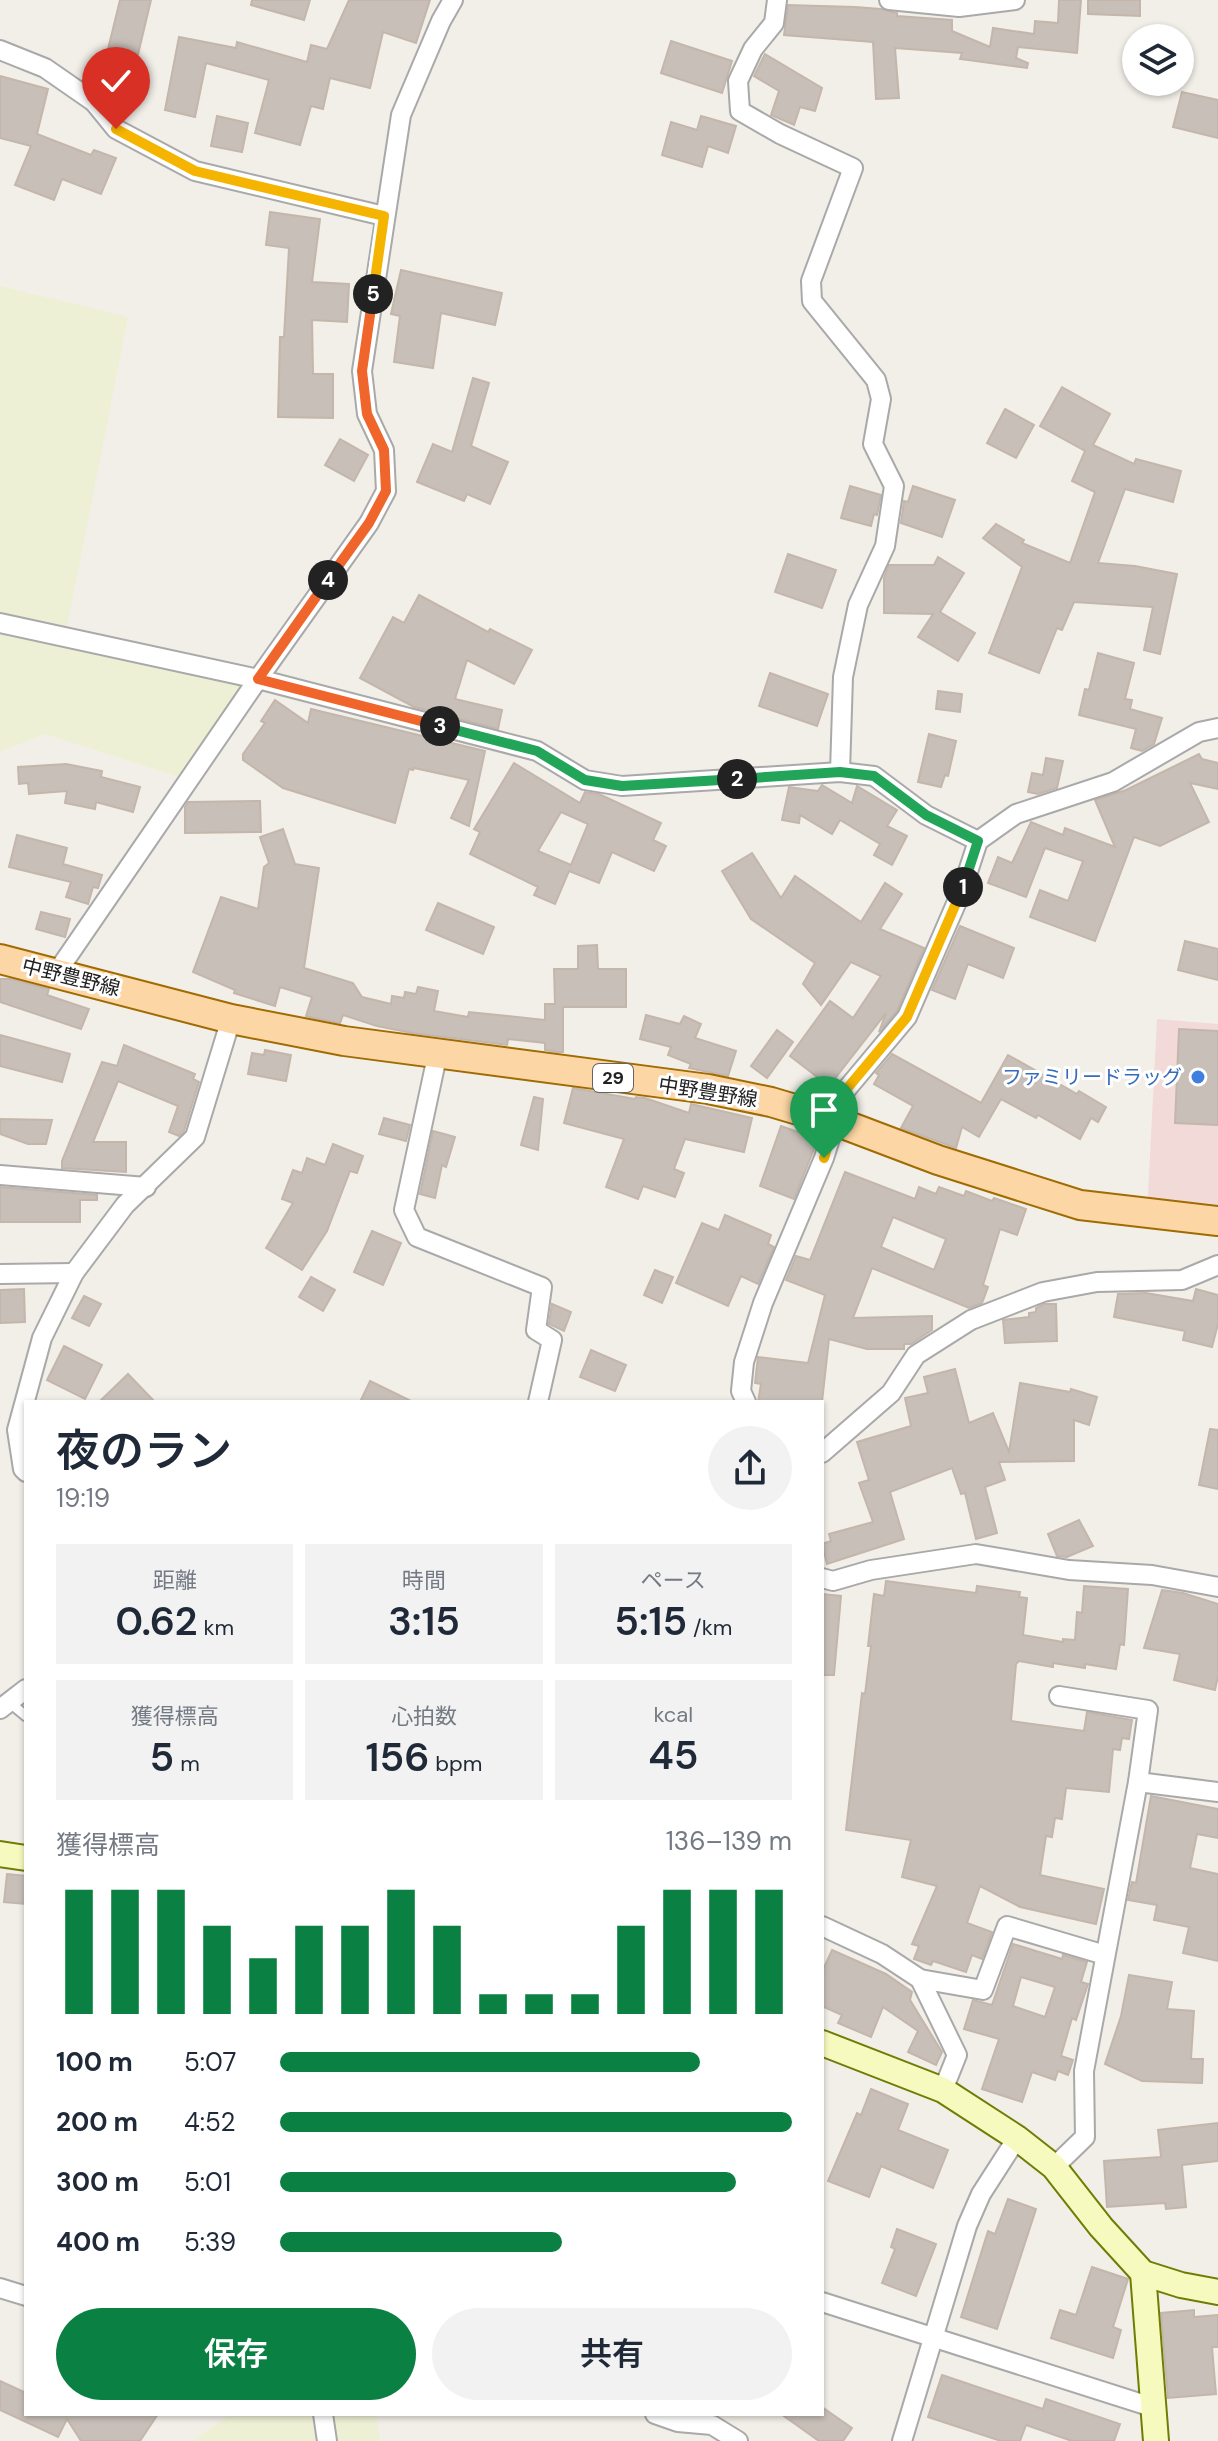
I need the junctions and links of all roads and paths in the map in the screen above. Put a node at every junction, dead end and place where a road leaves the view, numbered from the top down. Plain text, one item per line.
1 (453, 0) edge
2 (777, 0) edge
3 (889, 0) edge
4 (1015, 0) edge
5 (0, 50) edge
6 (384, 216) junction
7 (0, 623) edge
8 (258, 679) junction
9 (1218, 728) edge
10 (840, 772) junction
11 (978, 841) junction
12 (0, 959) edge
13 (57, 972) junction
14 (231, 1019) junction
15 (438, 1052) junction
16 (835, 1121) junction
17 (0, 1175) edge
18 (146, 1187) junction
19 (1218, 1221) edge
20 (1218, 1265) edge
21 (74, 1273) junction
22 (0, 1274) edge
23 (25, 1400) edge
24 (538, 1400) edge
25 (745, 1400) edge
26 (24, 1404) edge
27 (824, 1451) edge
28 (24, 1470) edge
29 (824, 1579) edge
30 (1218, 1587) edge
31 (24, 1690) edge
32 (1059, 1696) dead end
33 (4, 1705) edge
34 (24, 1715) edge
35 (1138, 1782) junction
36 (1218, 1792) edge
37 (0, 1854) edge
38 (24, 1858) edge
39 (824, 1927) edge
40 (1105, 1955) junction
41 (920, 1979) junction
42 (824, 2044) edge
43 (943, 2090) junction
44 (1017, 2138) junction
45 (1054, 2167) junction
46 (1143, 2273) junction
47 (0, 2288) edge
48 (1218, 2292) edge
49 (24, 2295) edge
50 (824, 2303) edge
51 (934, 2338) junction
52 (1155, 2408) junction
53 (323, 2416) edge
54 (661, 2416) edge
55 (327, 2441) edge
56 (738, 2441) edge
57 (902, 2441) edge
58 (1156, 2441) edge

1 - 6 street
2 - 10 street
3 - 4 street
5 - 6 street
6 - 8 street
7 - 8 street
8 - 10 street
8 - 13 street
9 - 11 street
10 - 11 street
11 - 16 street
12 - 13 main road, 中野豊野線 / 29
13 - 14 main road, 中野豊野線 / 29
14 - 15 main road, 中野豊野線 / 29
14 - 18 street
15 - 16 main road, 中野豊野線 / 29
15 - 24 street
16 - 19 main road, 中野豊野線 / 29
16 - 25 street
17 - 18 street
18 - 21 street
20 - 27 street
21 - 22 street
21 - 23 street
26 - 28 street
29 - 30 street
31 - 33 street
32 - 35 street
33 - 34 lane
35 - 36 street
35 - 40 street
37 - 38 street
39 - 41 street
40 - 41 street
40 - 45 street
41 - 43 street
42 - 43 street
43 - 44 street
44 - 45 street
44 - 51 street
45 - 46 street
46 - 48 street
46 - 52 street
47 - 49 street
50 - 51 street
51 - 52 street
51 - 57 street
52 - 58 street
53 - 55 street
54 - 56 street

